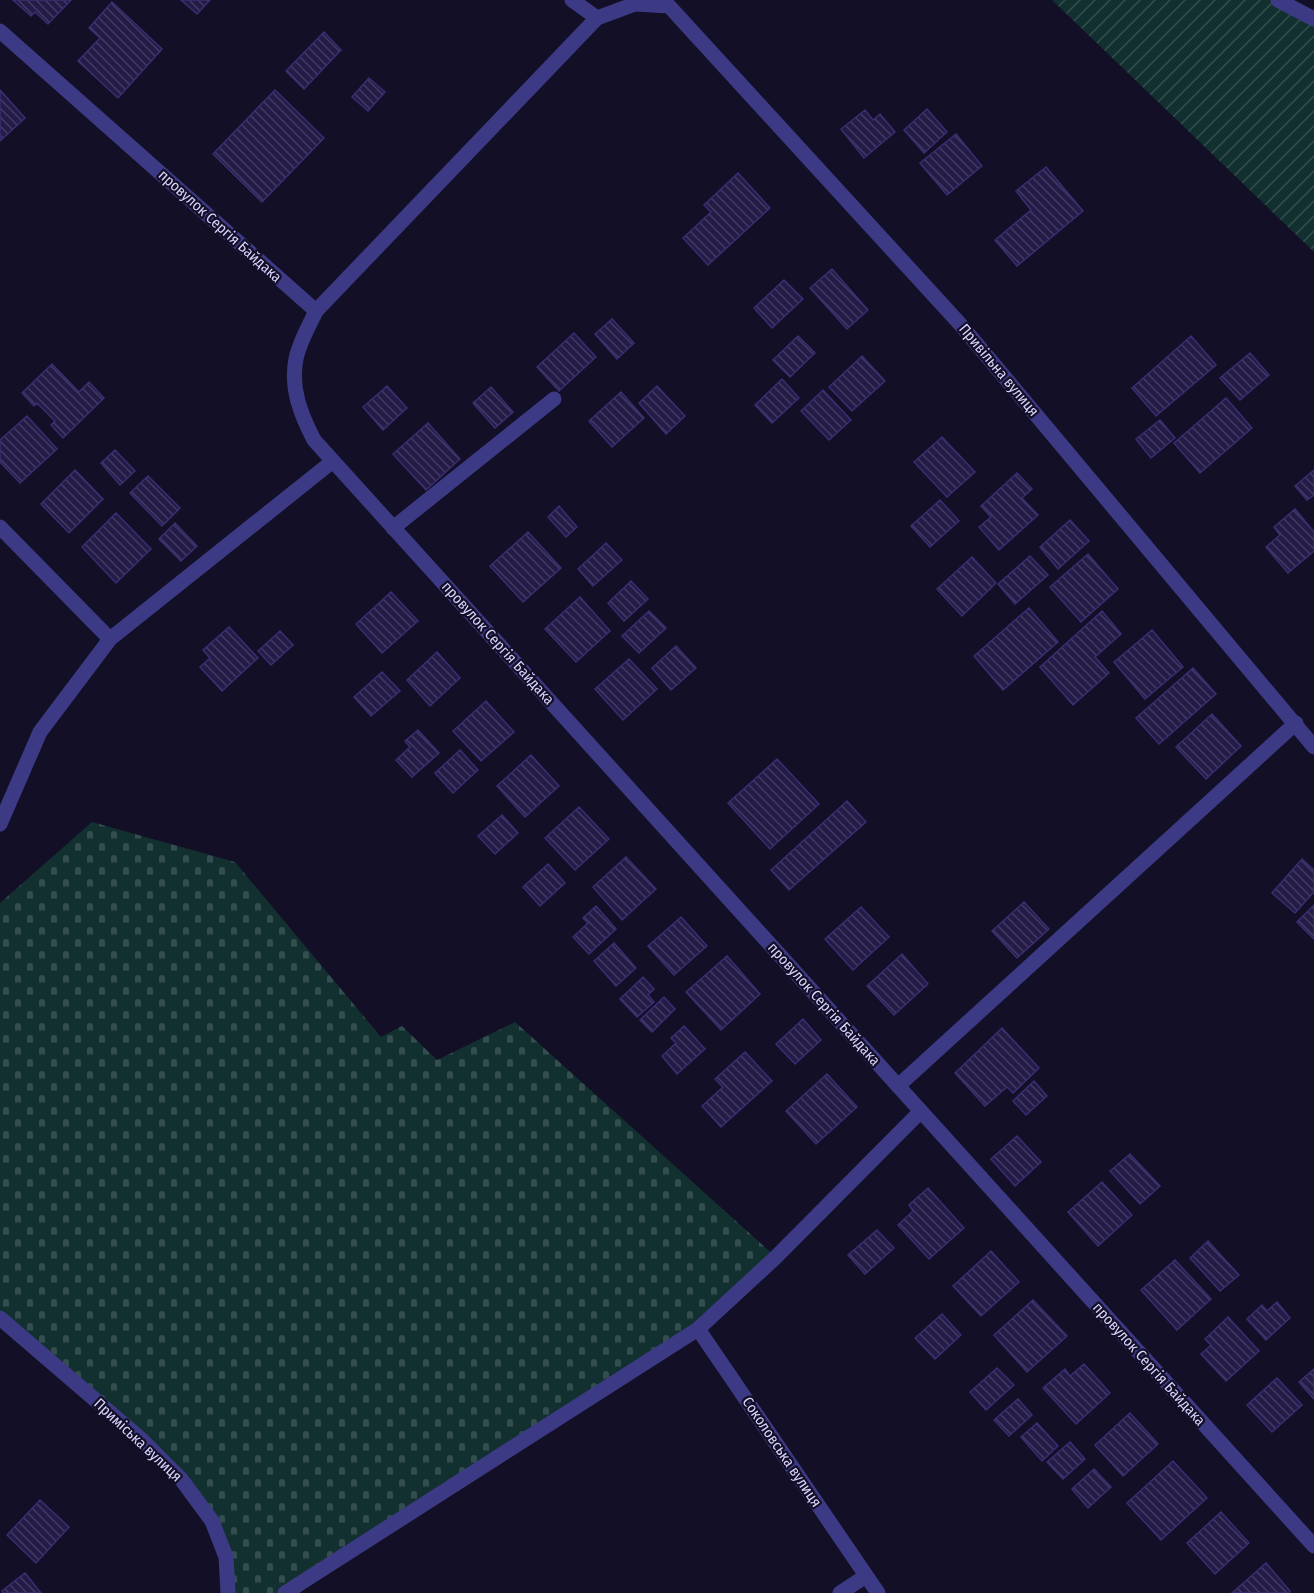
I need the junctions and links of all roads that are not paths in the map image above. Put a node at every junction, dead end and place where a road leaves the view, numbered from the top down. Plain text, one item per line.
1 (572, 0) edge
2 (1278, 0) edge
3 (673, 3) edge
4 (597, 18) junction
5 (1314, 19) edge
6 (0, 31) edge
7 (316, 311) junction
8 (554, 399) dead end
9 (333, 461) junction
10 (0, 527) edge
11 (393, 528) junction
12 (110, 639) junction
13 (1296, 723) junction
14 (1314, 747) edge
15 (0, 824) edge
16 (898, 1086) junction
17 (921, 1112) junction
18 (0, 1318) edge
19 (698, 1329) junction
20 (1314, 1546) edge
21 (866, 1576) junction
22 (228, 1593) edge
23 (285, 1593) edge
24 (840, 1593) edge
25 (878, 1593) edge

1 - 4 street
2 - 5 street
3 - 4 street
3 - 13 street, Привільна вулиця
4 - 7 street
6 - 7 street, провулок Сергія Байдака
7 - 9 street, провулок Сергія Байдака
8 - 11 street
9 - 11 street, провулок Сергія Байдака
9 - 12 street
10 - 12 street
11 - 16 street, провулок Сергія Байдака
12 - 15 street
13 - 14 street, Привільна вулиця
13 - 16 street
16 - 17 street, провулок Сергія Байдака
17 - 19 street
17 - 20 street, провулок Сергія Байдака
18 - 22 street, Приміська вулиця
19 - 21 street, Соколовська вулиця
19 - 23 street
21 - 24 street
21 - 25 street, Соколовська вулиця

